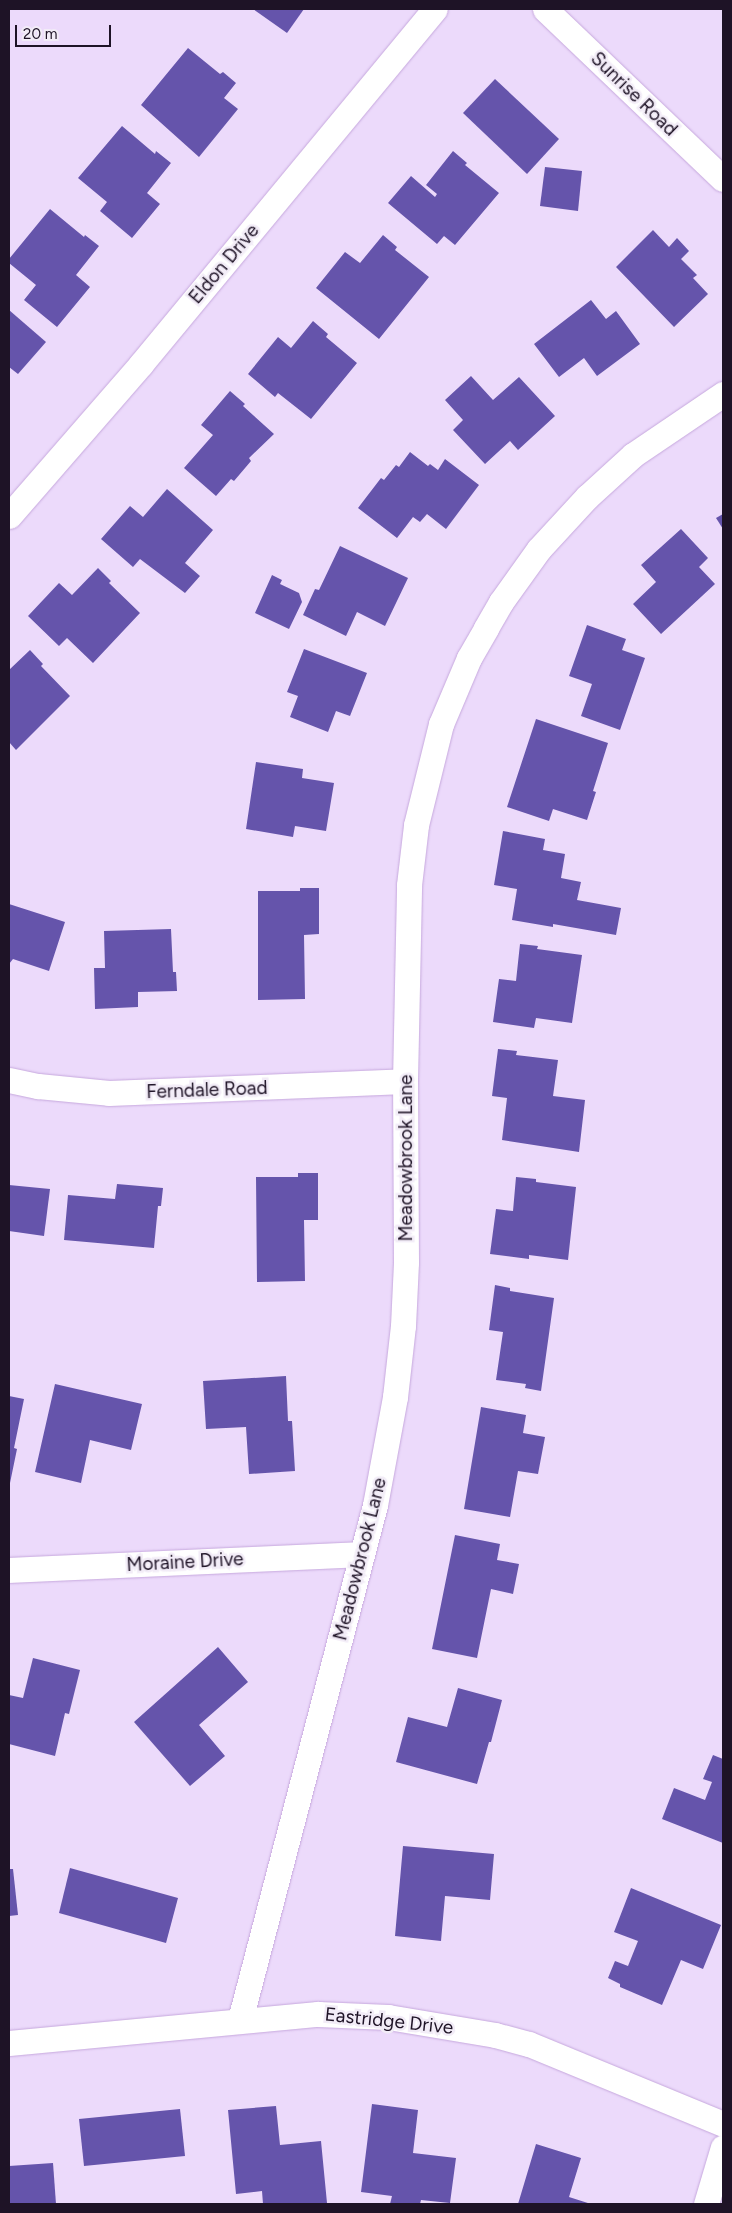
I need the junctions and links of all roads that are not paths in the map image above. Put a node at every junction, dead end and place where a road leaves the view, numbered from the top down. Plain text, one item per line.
1 (435, 9) edge
2 (545, 9) edge
3 (723, 180) edge
4 (723, 394) edge
5 (9, 516) edge
6 (9, 1080) edge
7 (406, 1081) junction
8 (362, 1554) junction
9 (9, 1570) edge
10 (240, 2020) junction
11 (9, 2043) edge
12 (723, 2124) edge
13 (723, 2147) edge
14 (706, 2204) edge

1 - 5 street, Eldon Drive
2 - 3 street, Sunrise Road
4 - 7 street, Meadowbrook Lane
6 - 7 street, Ferndale Road
7 - 8 street, Meadowbrook Lane
8 - 9 street, Moraine Drive
8 - 10 street, Meadowbrook Lane
10 - 11 street, Eastridge Drive
10 - 12 street, Eastridge Drive
13 - 14 street

